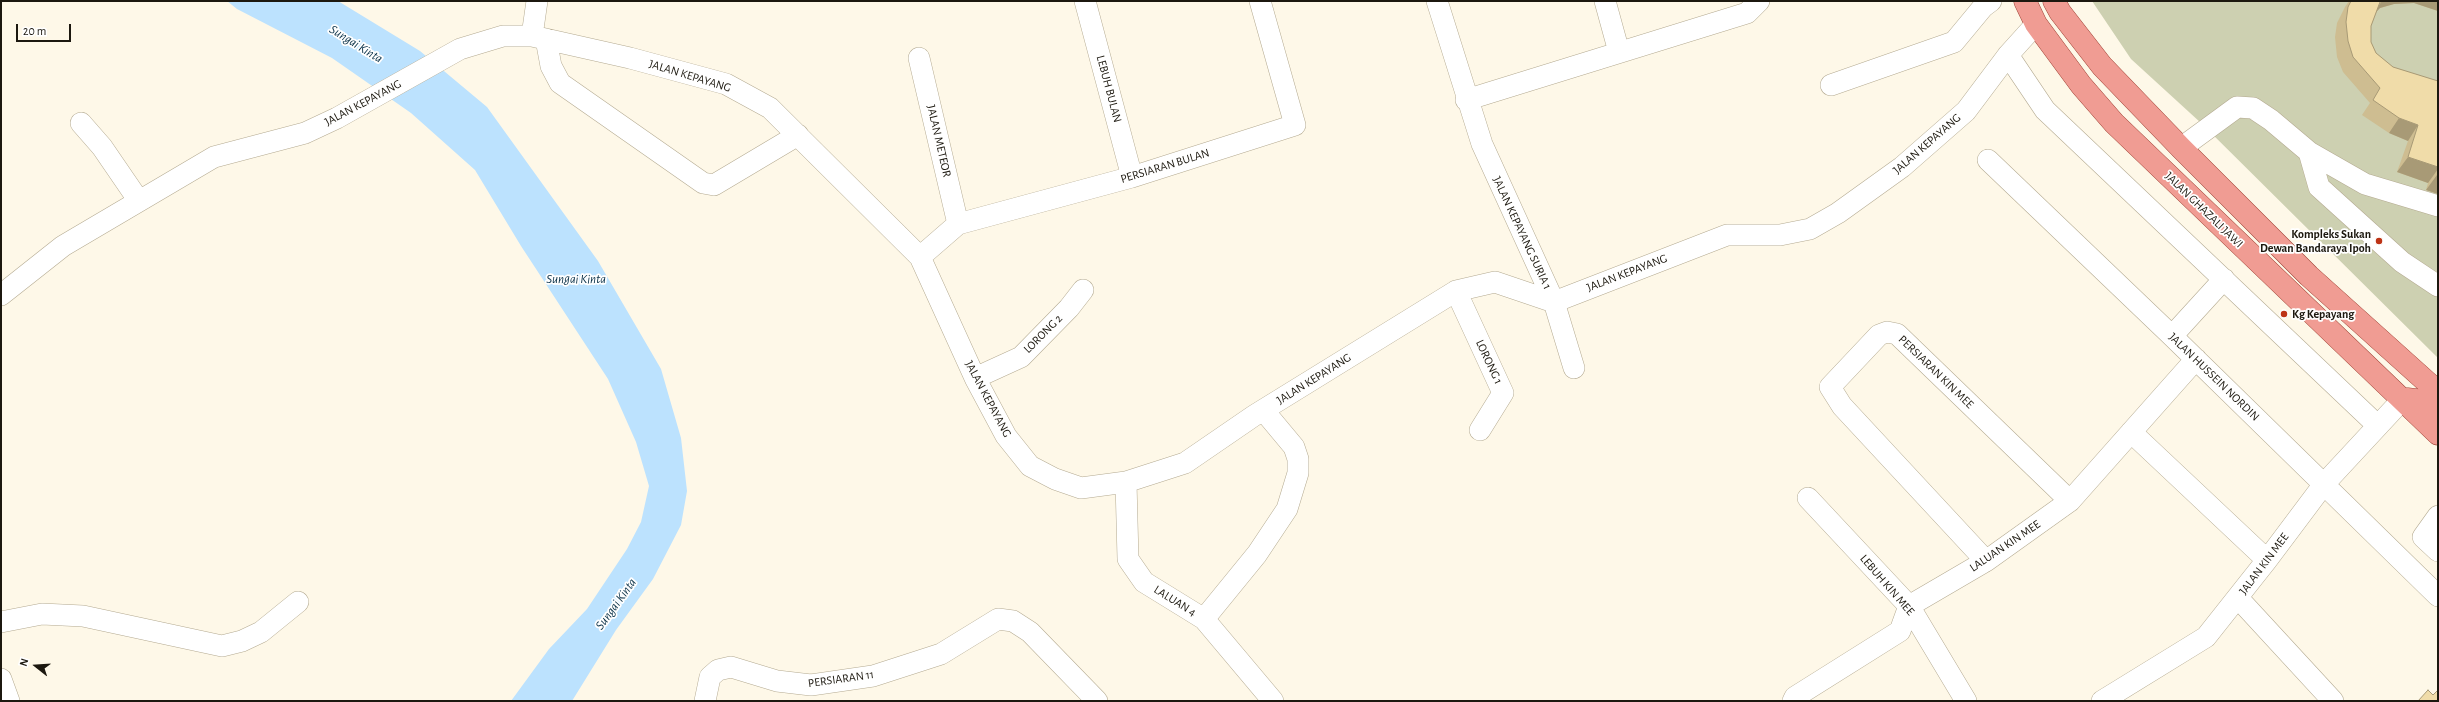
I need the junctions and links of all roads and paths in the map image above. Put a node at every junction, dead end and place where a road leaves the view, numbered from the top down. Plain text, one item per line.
1 (537, 1) edge
2 (1085, 1) edge
3 (1260, 1) edge
4 (1437, 1) edge
5 (1605, 1) edge
6 (1759, 1) edge
7 (1991, 1) edge
8 (2024, 1) edge
9 (2039, 1) edge
10 (2054, 1) edge
11 (2036, 24) junction
12 (539, 37) junction
13 (1620, 52) junction
14 (2008, 55) junction
15 (919, 58) dead end
16 (1831, 85) dead end
17 (1466, 100) junction
18 (81, 123) dead end
19 (798, 135) junction
20 (2181, 148) junction
21 (2309, 152) junction
22 (1988, 160) dead end
23 (1132, 176) junction
24 (139, 201) junction
25 (2438, 206) edge
26 (958, 224) junction
27 (920, 257) junction
28 (2224, 279) junction
29 (2438, 286) edge
30 (1083, 290) dead end
31 (1456, 291) junction
32 (1, 295) edge
33 (1554, 302) junction
34 (2369, 329) junction
35 (2172, 336) junction
36 (2196, 359) junction
37 (1574, 368) dead end
38 (975, 378) junction
39 (2438, 392) edge
40 (2402, 400) junction
41 (2438, 410) edge
42 (1264, 411) junction
43 (2377, 425) junction
44 (1480, 430) dead end
45 (2131, 432) junction
46 (2438, 434) edge
47 (1126, 482) junction
48 (2324, 484) junction
49 (1808, 498) dead end
50 (2070, 501) junction
51 (2438, 516) edge
52 (2438, 551) edge
53 (2267, 560) junction
54 (1986, 561) junction
55 (2438, 596) edge
56 (2238, 598) junction
57 (298, 602) dead end
58 (1909, 606) junction
59 (1204, 618) junction
60 (1, 622) edge
61 (1, 679) edge
62 (9, 701) edge
63 (705, 701) edge
64 (1097, 701) edge
65 (1273, 701) edge
66 (1793, 701) edge
67 (1966, 701) edge
68 (2102, 701) edge
69 (2332, 701) edge

1 - 12 street
2 - 23 street, LEBUH BULAN
3 - 23 street, PERSIARAN BULAN
4 - 17 street, JALAN KEPAYANG SURIA 1
5 - 13 street
6 - 13 street
7 - 16 street
8 - 11 main road, JALAN GHAZALI JAWI
9 - 11 main road
10 - 20 main road
11 - 14 street, JALAN KEPAYANG
11 - 40 main road, JALAN GHAZALI JAWI
12 - 19 street, JALAN KEPAYANG
12 - 19 street
12 - 24 street, JALAN KEPAYANG
13 - 17 street
14 - 28 street
14 - 33 street, JALAN KEPAYANG
15 - 26 street, JALAN METEOR
17 - 33 street, JALAN KEPAYANG SURIA 1
18 - 24 street
19 - 27 street, JALAN KEPAYANG
20 - 21 street
20 - 34 main road
21 - 25 street
21 - 29 street
22 - 35 street, JALAN HUSSEIN NORDIN
23 - 26 street, PERSIARAN BULAN
24 - 32 street, JALAN KEPAYANG
26 - 27 street, PERSIARAN BULAN
27 - 38 street, JALAN KEPAYANG
28 - 35 street
28 - 43 street
30 - 38 street, LORONG 2
31 - 33 street, JALAN KEPAYANG
31 - 42 street, JALAN KEPAYANG
31 - 44 street, LORONG 1
33 - 37 street, JALAN KEPAYANG SURIA 1
34 - 39 main road
34 - 40 main road
35 - 36 street, JALAN HUSSEIN NORDIN
36 - 45 street, LALUAN KIN MEE
36 - 48 street, JALAN HUSSEIN NORDIN
38 - 47 street, JALAN KEPAYANG
40 - 41 main road
40 - 43 street, JALAN KIN MEE
40 - 46 main road, JALAN GHAZALI JAWI
42 - 47 street, JALAN KEPAYANG
42 - 59 street
43 - 48 street, JALAN KIN MEE
45 - 50 street, LALUAN KIN MEE
45 - 53 street
47 - 59 street, LALUAN 4
48 - 53 street, JALAN KIN MEE
48 - 55 street, JALAN HUSSEIN NORDIN
49 - 58 street, LEBUH KIN MEE
50 - 54 street, LALUAN KIN MEE
50 - 54 street, PERSIARAN KIN MEE
51 - 52 street
53 - 56 street, JALAN KIN MEE
54 - 58 street, LALUAN KIN MEE
56 - 68 street, JALAN KIN MEE
56 - 69 street
57 - 60 street
58 - 66 street
58 - 67 street, LEBUH KIN MEE
59 - 65 street, LALUAN 4
61 - 62 street
63 - 64 street, PERSIARAN 11

